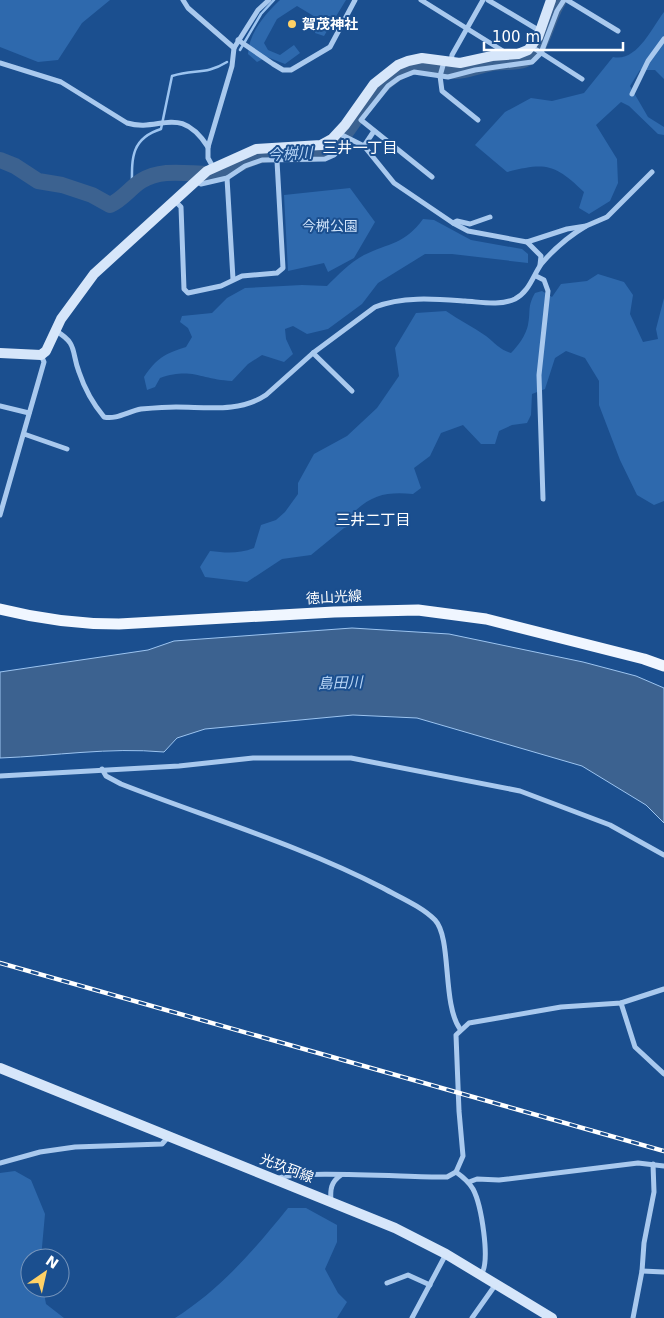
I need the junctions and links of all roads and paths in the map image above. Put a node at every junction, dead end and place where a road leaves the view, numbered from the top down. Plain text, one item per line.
1 (183, 0) edge
2 (269, 0) edge
3 (355, 0) edge
4 (421, 0) edge
5 (483, 0) edge
6 (488, 0) edge
7 (551, 0) edge
8 (564, 0) edge
9 (568, 0) edge
10 (467, 28) junction
11 (540, 31) junction
12 (618, 31) dead end
13 (664, 39) edge
14 (238, 40) junction
15 (532, 47) junction
16 (234, 48) junction
17 (541, 53) junction
18 (504, 56) junction
19 (0, 62) edge
20 (448, 62) junction
21 (440, 76) junction
22 (582, 79) dead end
23 (632, 94) dead end
24 (478, 120) dead end
25 (374, 132) junction
26 (338, 133) junction
27 (349, 140) junction
28 (364, 146) junction
29 (208, 147) junction
30 (277, 161) junction
31 (214, 167) junction
32 (652, 172) dead end
33 (432, 177) dead end
34 (227, 178) junction
35 (197, 182) junction
36 (175, 201) junction
37 (490, 217) dead end
38 (453, 223) junction
39 (586, 226) junction
40 (527, 242) junction
41 (540, 265) junction
42 (536, 276) junction
43 (233, 279) junction
44 (56, 330) junction
45 (0, 353) edge
46 (313, 353) junction
47 (41, 355) junction
48 (352, 390) dead end
49 (0, 406) edge
50 (29, 412) junction
51 (24, 434) junction
52 (67, 449) dead end
53 (543, 499) dead end
54 (0, 515) edge
55 (0, 609) edge
56 (664, 666) edge
57 (102, 769) junction
58 (0, 776) edge
59 (664, 855) edge
60 (664, 989) edge
61 (621, 1003) junction
62 (460, 1029) junction
63 (0, 1068) edge
64 (664, 1074) edge
65 (169, 1136) junction
66 (0, 1163) edge
67 (653, 1164) junction
68 (664, 1166) edge
69 (456, 1172) junction
70 (341, 1175) junction
71 (277, 1179) junction
72 (469, 1182) junction
73 (330, 1201) junction
74 (446, 1254) junction
75 (642, 1271) junction
76 (664, 1272) edge
77 (482, 1275) junction
78 (387, 1283) dead end
79 (497, 1284) junction
80 (430, 1285) junction
81 (412, 1318) edge
82 (472, 1318) edge
83 (552, 1318) edge
84 (633, 1318) edge

1 - 16 street
2 - 14 street
3 - 14 street
4 - 10 street
5 - 10 street
6 - 11 street
7 - 11 street
8 - 17 street
9 - 12 street
10 - 18 street
10 - 20 street
11 - 15 street
13 - 23 street
14 - 16 street
15 - 17 street
15 - 18 street
16 - 29 street
17 - 21 street
17 - 22 street
18 - 20 street
19 - 29 street
20 - 21 street
20 - 26 street
21 - 24 street
21 - 25 street
25 - 28 street
25 - 33 street
26 - 27 street
26 - 31 street
27 - 28 street
27 - 30 street
28 - 38 street
29 - 31 street
30 - 34 street
30 - 43 street
31 - 35 street
32 - 39 street
34 - 35 street
34 - 43 street
35 - 36 street
36 - 43 street
36 - 44 street
37 - 38 street
38 - 40 street
39 - 40 street
39 - 41 street
40 - 41 street
41 - 42 street
42 - 46 street
42 - 53 street
44 - 46 street
44 - 47 street
45 - 47 street
46 - 48 street
47 - 50 street
49 - 50 street
50 - 51 street
51 - 52 street
51 - 54 street
55 - 56 main road, 徳山光線
57 - 58 street
57 - 59 street
57 - 62 street
60 - 61 street
61 - 62 street
61 - 64 street
62 - 69 street
63 - 65 street, 光玖珂線
65 - 66 street
65 - 71 street, 光玖珂線
67 - 68 street
67 - 72 street
67 - 75 street
69 - 70 street
69 - 72 street
70 - 71 street
70 - 73 street
71 - 73 street, 光玖珂線
72 - 77 street
73 - 74 street, 光玖珂線
74 - 77 street, 光玖珂線
74 - 80 street
75 - 76 street
75 - 84 street
77 - 79 street, 光玖珂線
78 - 80 street
79 - 82 street
79 - 83 street, 光玖珂線
80 - 81 street

